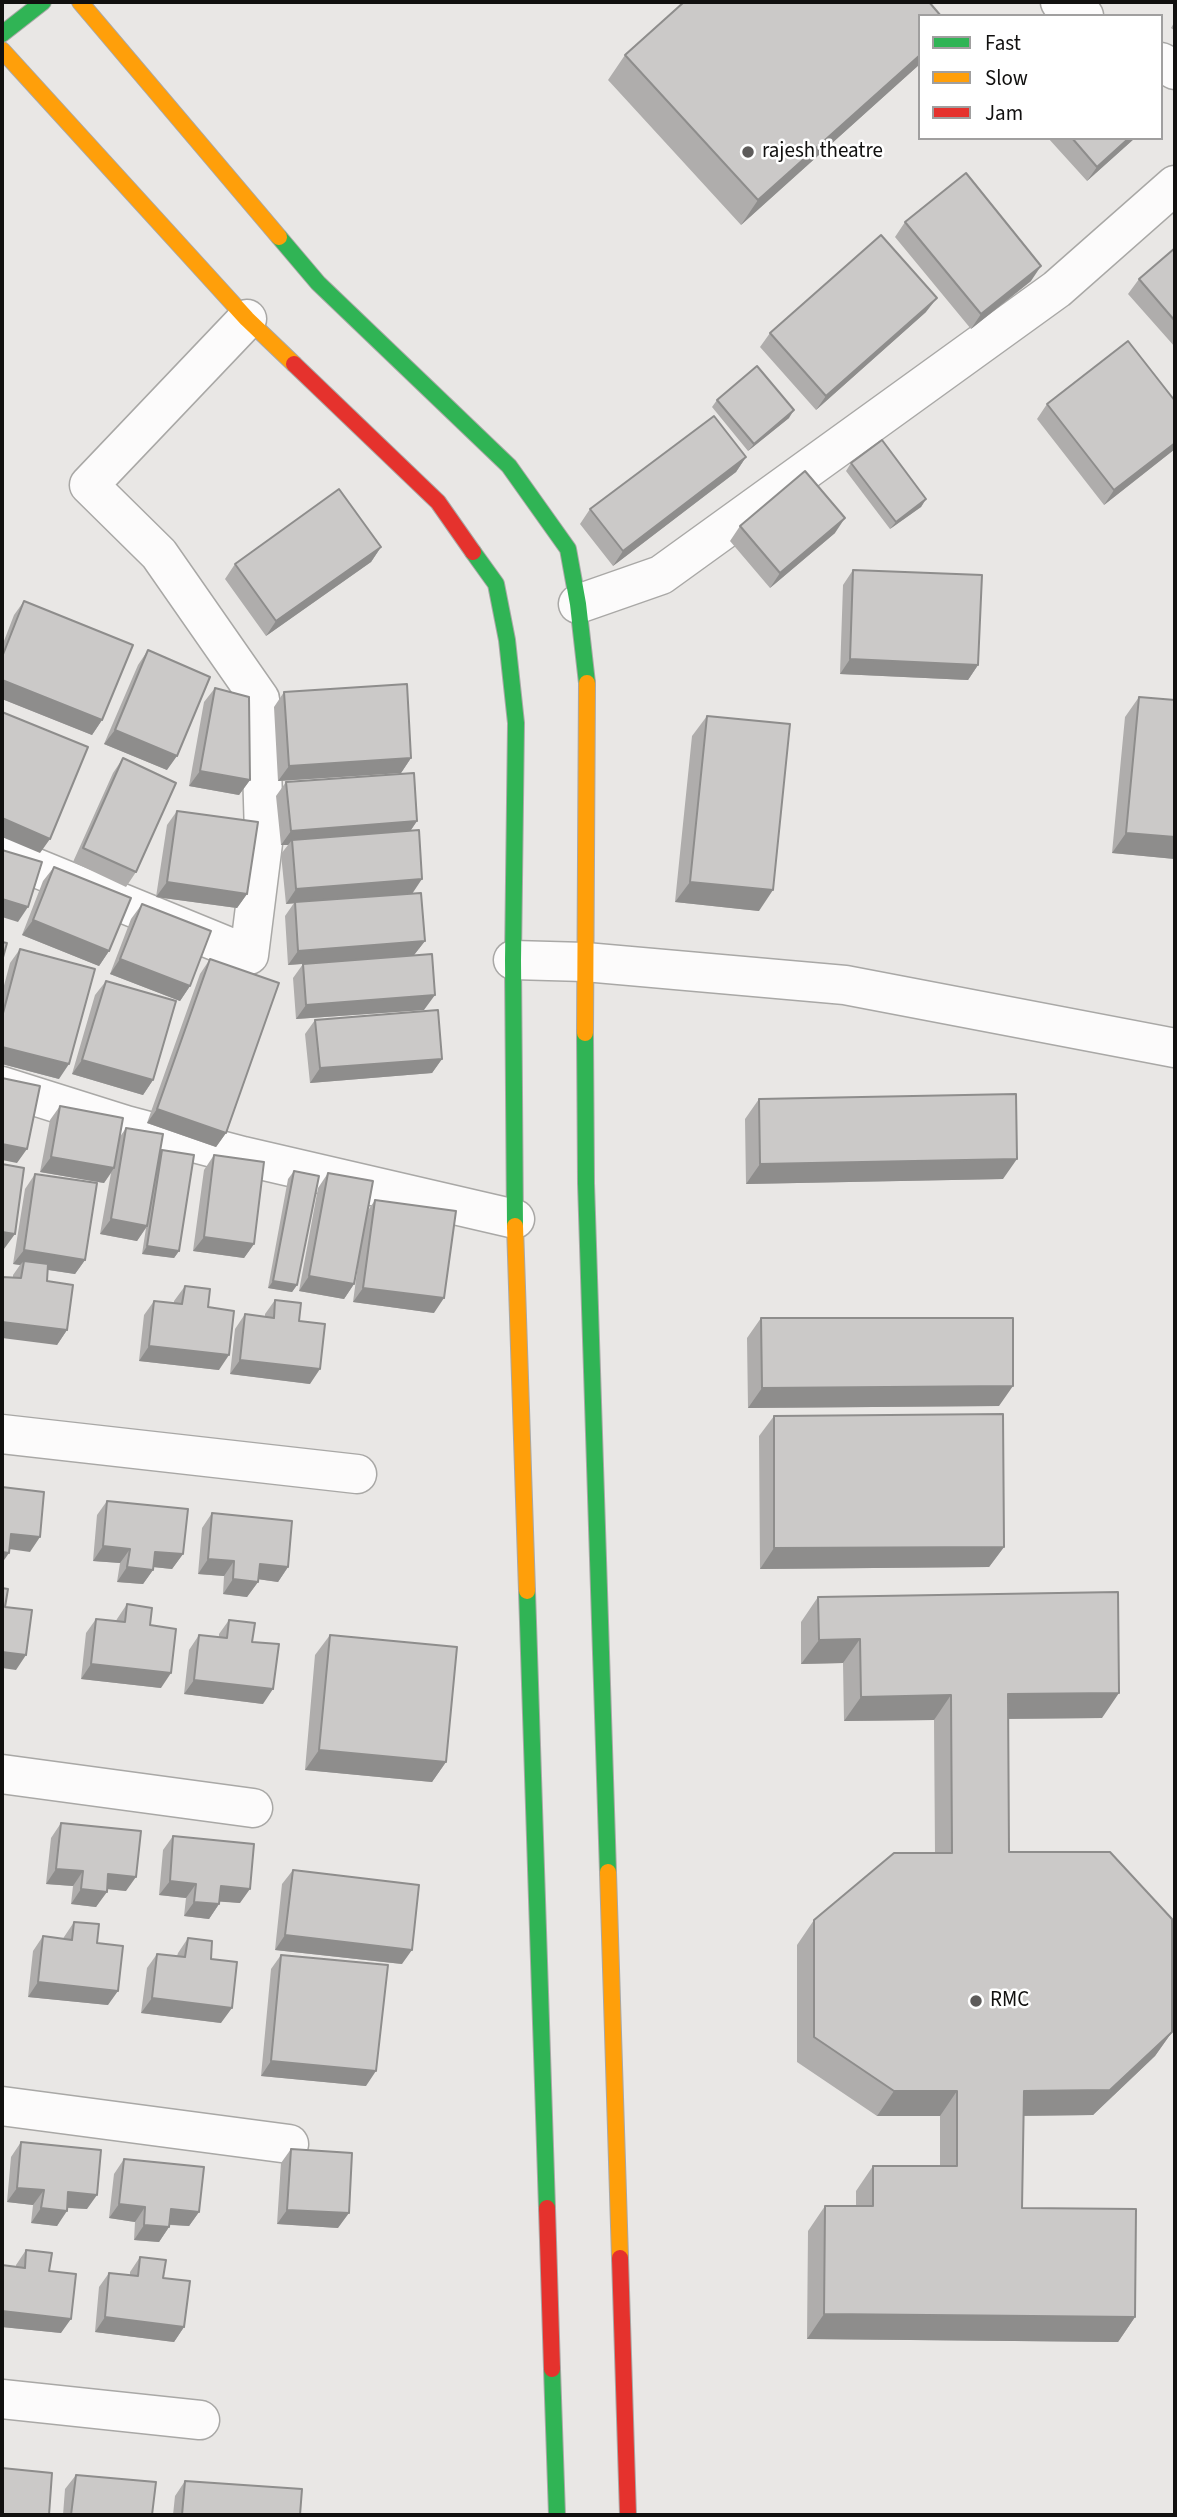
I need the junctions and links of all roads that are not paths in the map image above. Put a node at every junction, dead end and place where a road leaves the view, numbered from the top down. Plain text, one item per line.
1 (43, 2) edge
2 (80, 2) edge
3 (1060, 2) edge
4 (1080, 14) edge
5 (2, 34) edge
6 (2, 50) edge
7 (1175, 185) edge
8 (247, 319) junction
9 (579, 604) junction
10 (2, 854) edge
11 (513, 960) junction
12 (585, 962) junction
13 (1175, 1048) edge
14 (2, 1086) edge
15 (515, 1219) junction
16 (2, 1434) edge
17 (357, 1474) dead end
18 (2, 1774) edge
19 (253, 1808) dead end
20 (2, 2106) edge
21 (289, 2144) dead end
22 (2, 2399) edge
23 (200, 2420) dead end
24 (557, 2515) edge
25 (628, 2515) edge

1 - 5 main road
2 - 9 main road
3 - 4 street
6 - 8 main road
7 - 9 street
8 - 10 street
8 - 11 main road
9 - 12 main road
11 - 12 street
11 - 15 main road
12 - 13 street
12 - 25 main road
14 - 15 street
15 - 24 main road
16 - 17 street
18 - 19 street
20 - 21 street
22 - 23 street

